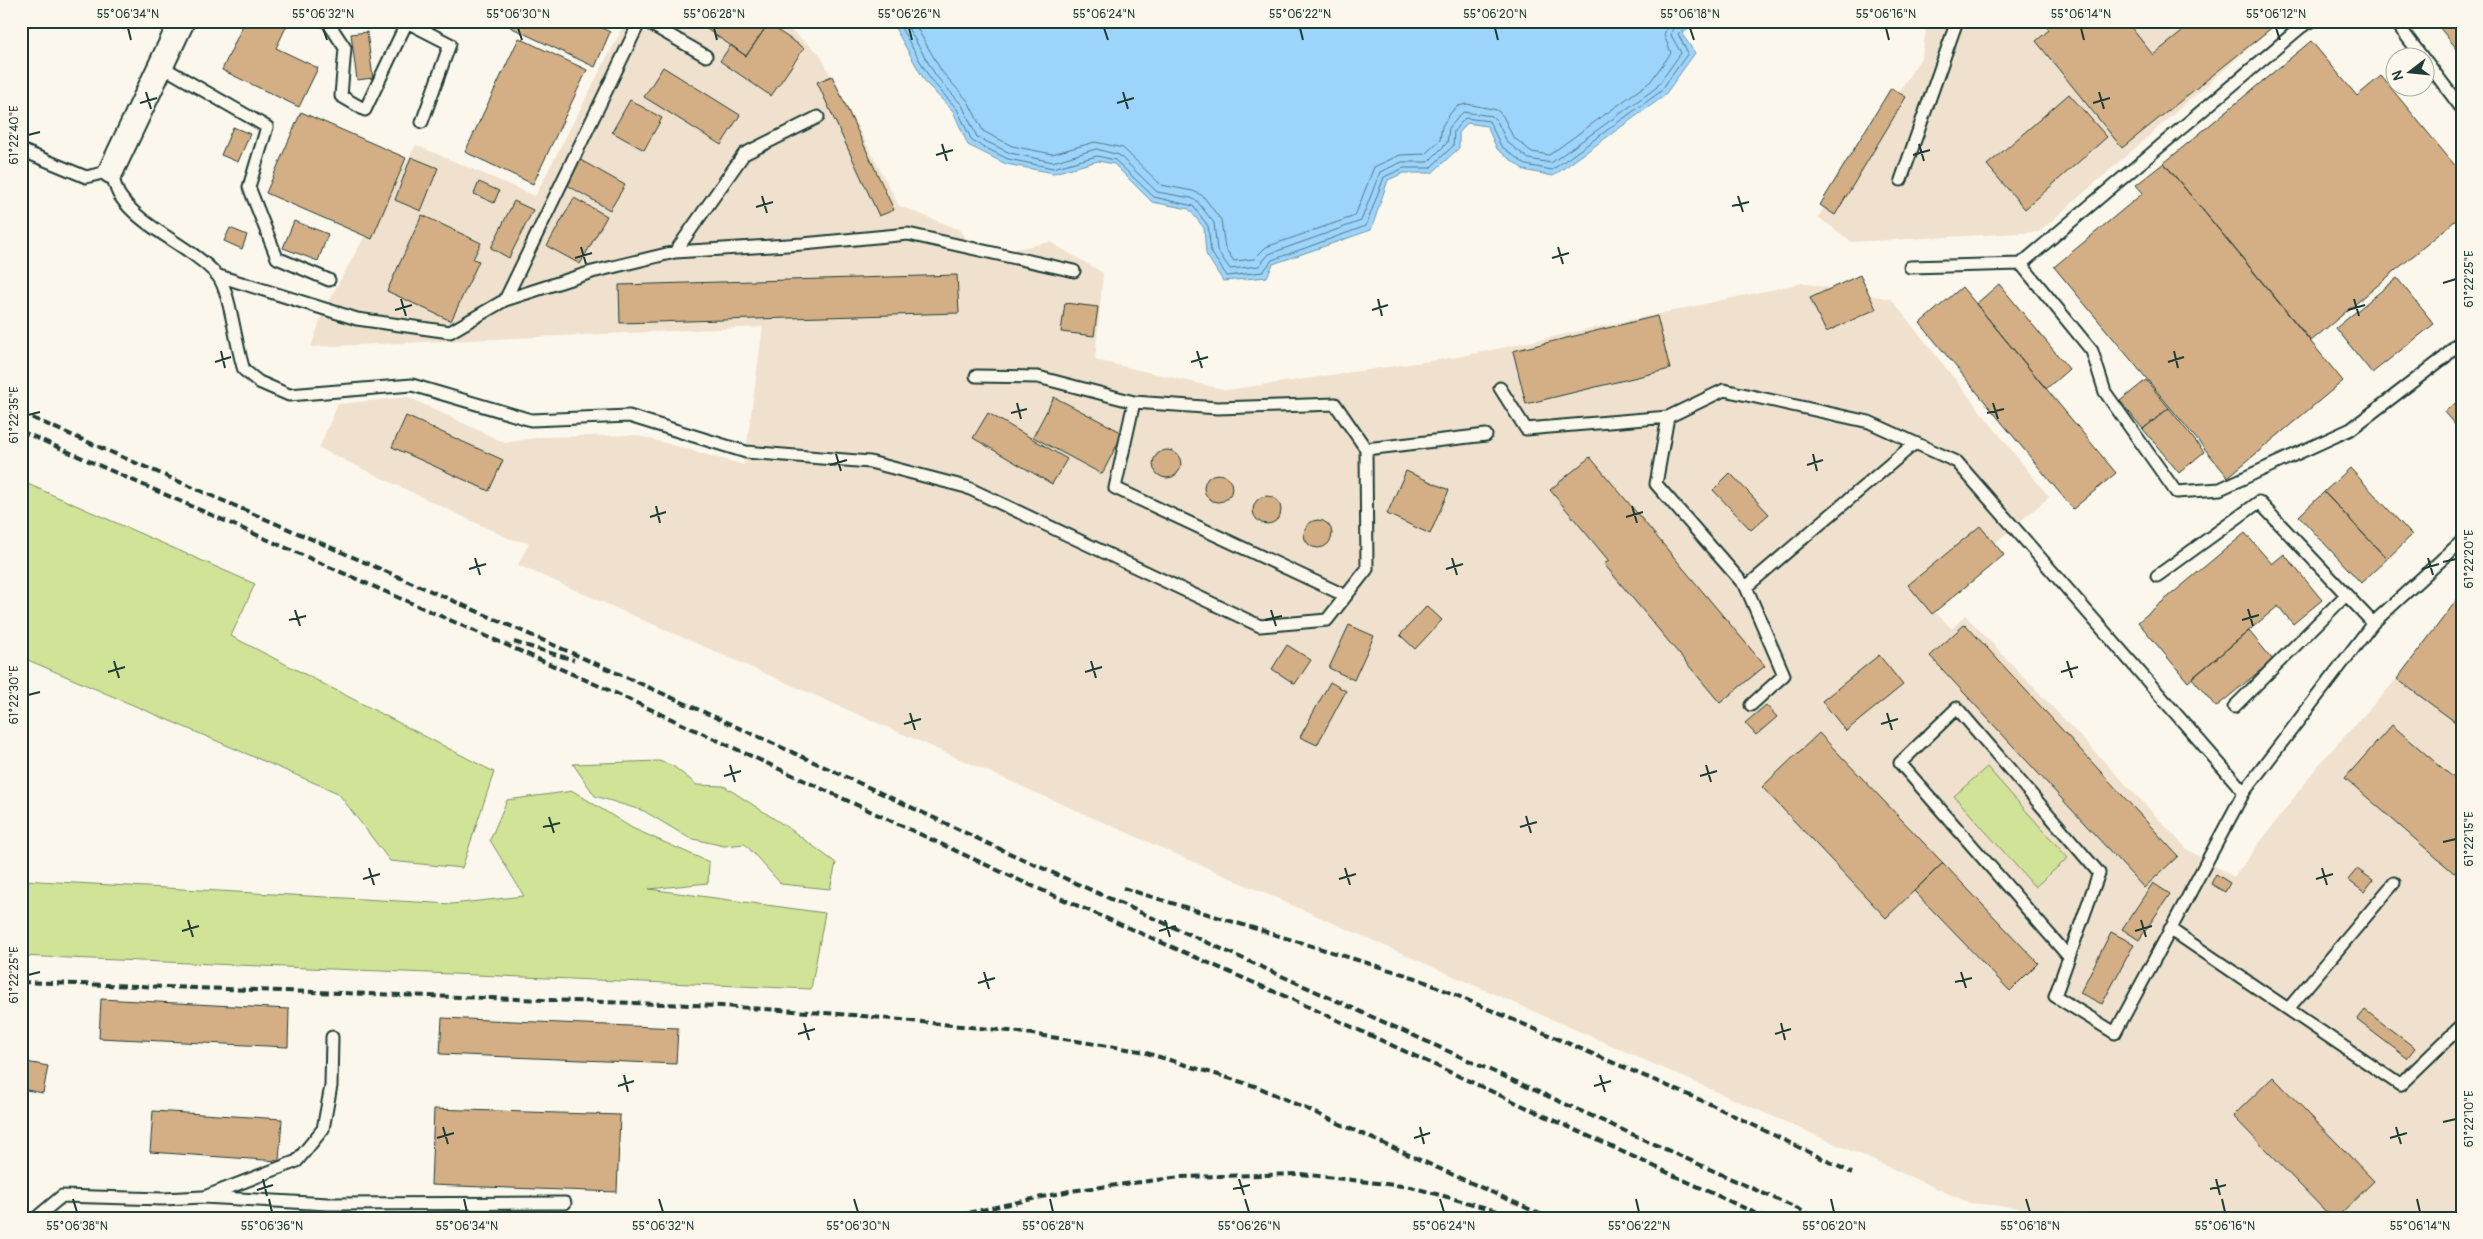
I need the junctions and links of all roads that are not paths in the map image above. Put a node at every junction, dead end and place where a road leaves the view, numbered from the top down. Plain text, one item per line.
1 (182, 21) edge
2 (327, 21) edge
3 (640, 21) edge
4 (645, 21) edge
5 (1957, 21) edge
6 (2312, 21) edge
7 (2395, 21) edge
8 (406, 22) edge
9 (2415, 48) edge
10 (706, 56) dead end
11 (161, 66) junction
12 (2436, 74) edge
13 (2462, 109) edge
14 (818, 117) dead end
15 (422, 122) dead end
16 (21, 150) edge
17 (111, 171) junction
18 (1901, 180) dead end
19 (675, 252) junction
20 (2021, 264) junction
21 (1910, 267) dead end
22 (1074, 271) dead end
23 (219, 276) junction
24 (329, 280) dead end
25 (506, 300) junction
26 (2462, 340) edge
27 (976, 376) dead end
28 (1500, 388) dead end
29 (1134, 402) junction
30 (1668, 417) junction
31 (1486, 435) dead end
32 (1915, 443) junction
33 (1366, 449) junction
34 (2462, 540) edge
35 (2157, 576) dead end
36 (1746, 587) junction
37 (2346, 595) junction
38 (1346, 596) junction
39 (2373, 623) junction
40 (1751, 705) dead end
41 (2234, 707) dead end
42 (2244, 792) junction
43 (2394, 883) dead end
44 (2170, 929) junction
45 (2069, 957) junction
46 (2288, 1010) junction
47 (2462, 1026) edge
48 (332, 1037) dead end
49 (203, 1197) junction
50 (565, 1203) dead end
51 (36, 1218) edge

1 - 11 street
2 - 8 lane
3 - 25 lane
4 - 10 lane
5 - 18 lane
6 - 20 lane
7 - 9 lane
8 - 15 lane
11 - 17 street
11 - 24 lane
12 - 13 lane
14 - 19 lane
16 - 17 lane
17 - 23 lane
19 - 22 lane
19 - 25 lane
20 - 21 lane
20 - 26 lane
23 - 25 lane
23 - 38 lane
27 - 29 lane
28 - 30 lane
29 - 33 lane
29 - 38 lane
30 - 32 lane
30 - 36 lane
31 - 33 lane
32 - 36 lane
32 - 42 lane
33 - 38 lane
34 - 39 lane
35 - 37 lane
36 - 40 lane
37 - 39 lane
37 - 41 lane
39 - 42 lane
42 - 44 lane
43 - 46 lane
44 - 45 lane
44 - 46 lane
45 - 45 lane
46 - 47 lane
48 - 49 lane
49 - 50 lane
49 - 51 lane

